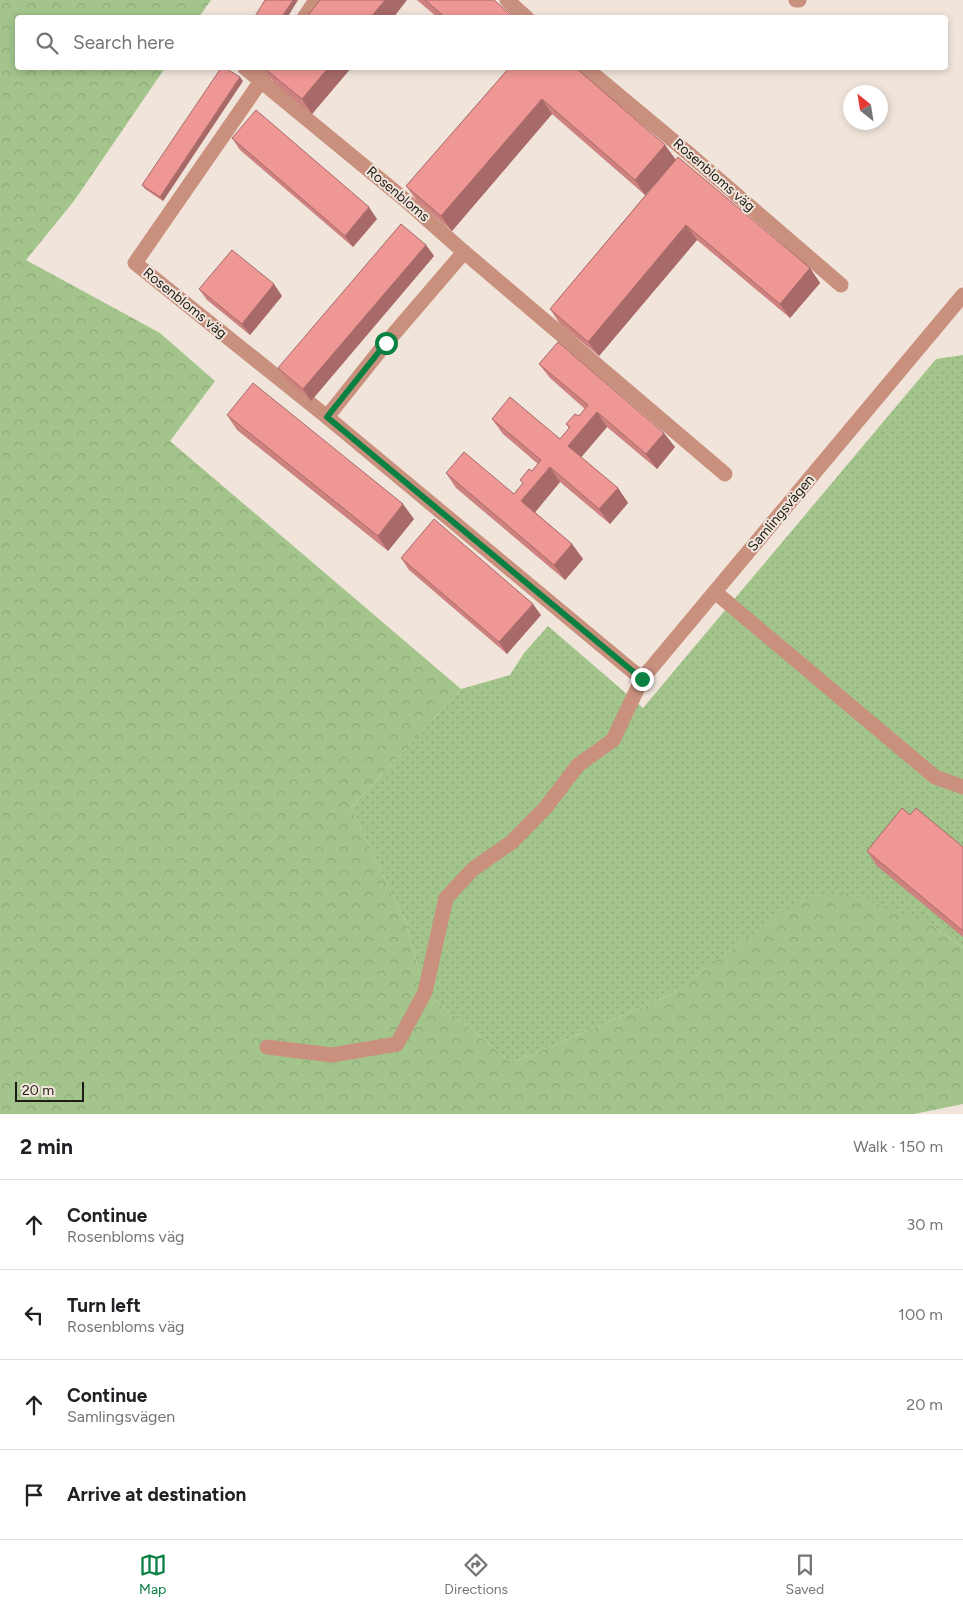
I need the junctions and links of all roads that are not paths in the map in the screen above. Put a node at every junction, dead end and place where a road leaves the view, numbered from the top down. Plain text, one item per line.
1 (316, 0) edge
2 (507, 0) edge
3 (306, 15) edge
4 (524, 15) edge
5 (247, 70) edge
6 (269, 70) edge
7 (588, 70) edge
8 (261, 81) junction
9 (688, 153) junction
10 (676, 168) edge
11 (464, 252) junction
12 (841, 285) dead end
13 (961, 302) edge
14 (327, 417) junction
15 (725, 474) dead end
16 (715, 592) junction
17 (642, 679) junction
18 (963, 788) edge
19 (267, 1046) dead end

1 - 3 street
2 - 4 street
5 - 8 street, Rosenbloms
6 - 8 street, Rosenbloms väg
7 - 9 street, Rosenbloms väg
8 - 11 street, Rosenbloms
8 - 14 street, Rosenbloms väg
9 - 10 street
9 - 12 street, Rosenbloms väg
11 - 14 street
11 - 15 street, Rosenbloms
13 - 16 street, Samlingsvägen
14 - 17 street, Rosenbloms väg
16 - 17 street, Samlingsvägen
16 - 18 street
17 - 19 street, Samlingsvägen

